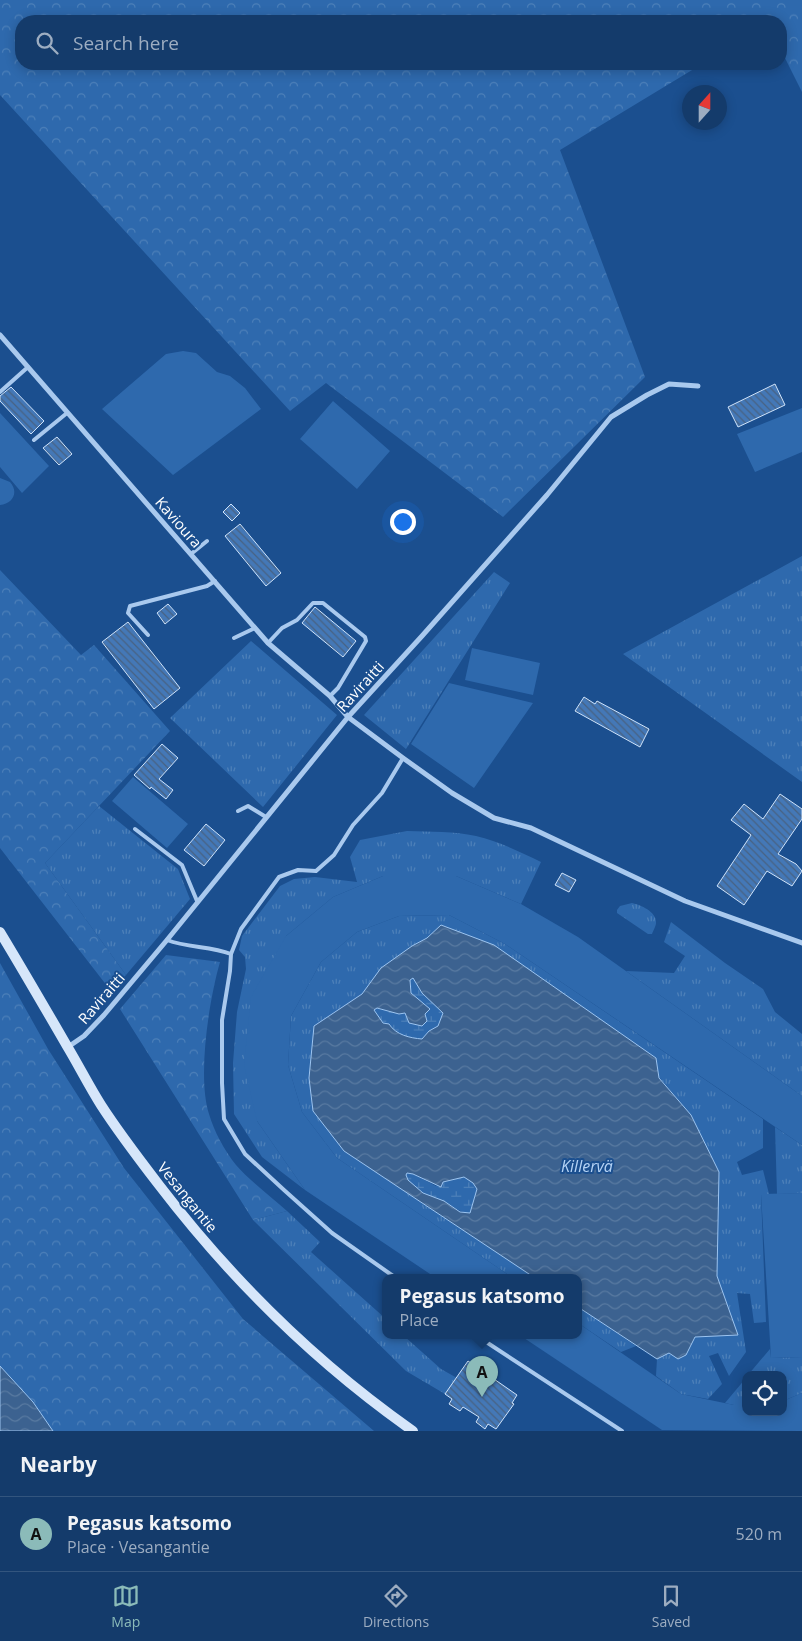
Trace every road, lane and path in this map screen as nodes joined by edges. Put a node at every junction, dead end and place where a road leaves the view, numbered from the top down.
1 (0, 335) edge
2 (28, 367) junction
3 (698, 386) dead end
4 (0, 392) edge
5 (67, 413) junction
6 (34, 440) dead end
7 (207, 541) dead end
8 (191, 554) junction
9 (215, 581) junction
10 (255, 628) junction
11 (148, 635) dead end
12 (234, 638) dead end
13 (268, 643) junction
14 (330, 696) junction
15 (348, 717) junction
16 (403, 758) junction
17 (238, 811) dead end
18 (266, 817) junction
19 (135, 828) dead end
20 (197, 901) junction
21 (0, 932) edge
22 (167, 940) junction
23 (802, 943) edge
24 (231, 954) junction
25 (68, 1047) junction
26 (390, 1274) edge
27 (483, 1339) edge
28 (413, 1431) edge
29 (622, 1431) edge

1 - 2 street, Kavioura
2 - 4 lane
2 - 5 street, Kavioura
3 - 15 street, Raviraitti
5 - 6 lane
5 - 8 street, Kavioura
7 - 8 lane
8 - 9 street, Kavioura
9 - 10 street, Kavioura
9 - 11 lane
10 - 12 lane
10 - 13 street, Kavioura
13 - 14 street, Kavioura
13 - 14 lane
14 - 15 street, Kavioura
15 - 16 street, Kavioura
15 - 18 street, Raviraitti
16 - 23 street, Kavioura
16 - 24 lane
17 - 18 lane
18 - 20 street, Raviraitti
19 - 20 lane
20 - 22 street, Raviraitti
21 - 25 street, Vesangantie
22 - 24 lane
22 - 25 street, Raviraitti
24 - 26 lane
25 - 28 street, Vesangantie
27 - 29 lane

